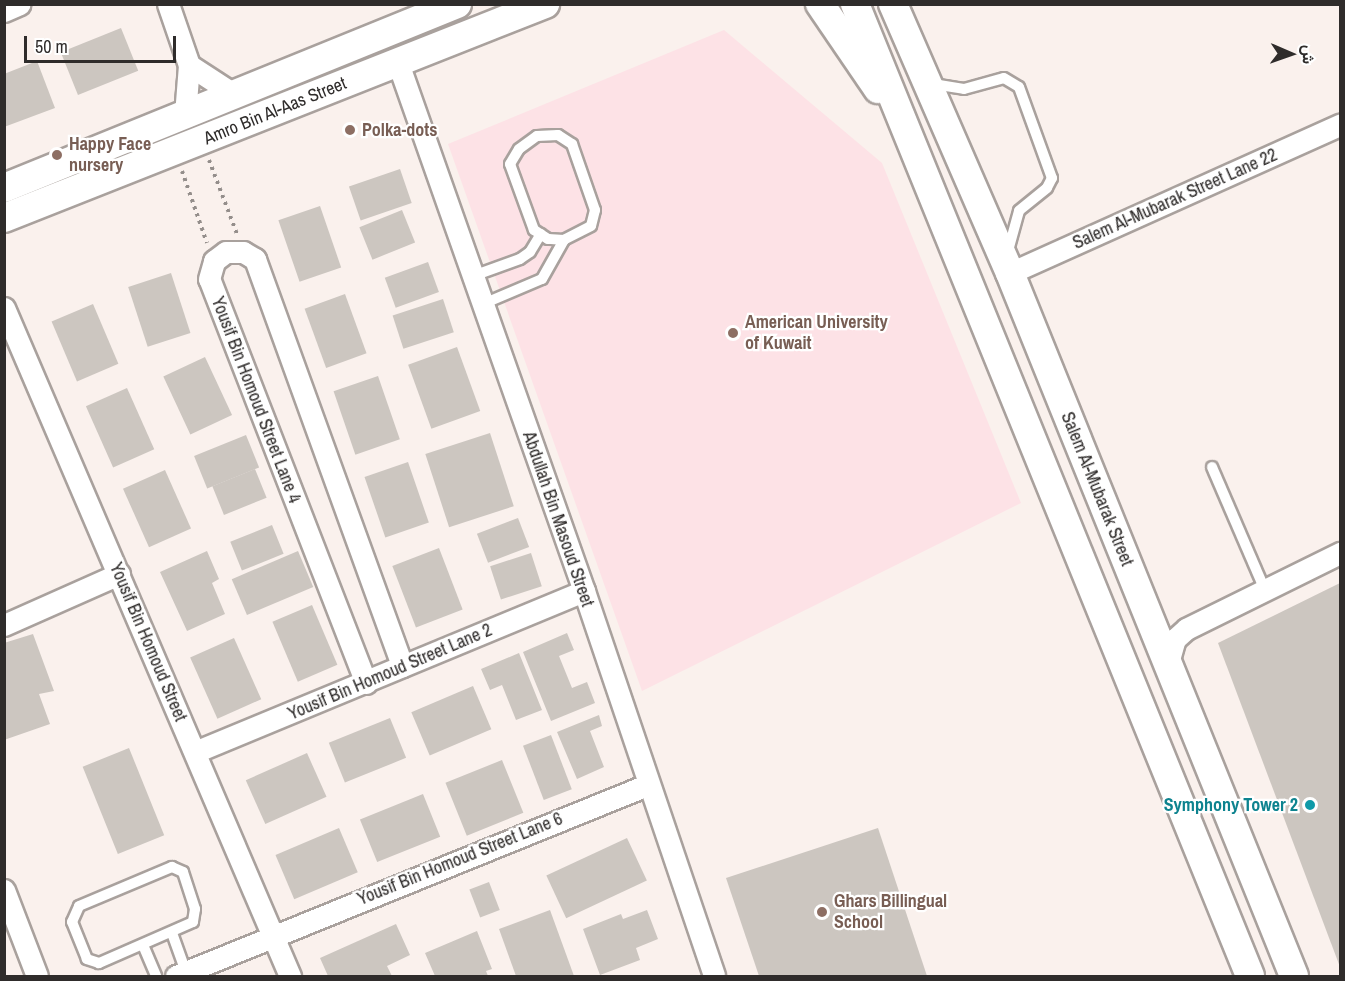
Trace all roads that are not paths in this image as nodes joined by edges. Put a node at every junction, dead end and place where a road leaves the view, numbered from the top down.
1 (20, 4) edge
2 (168, 4) edge
3 (457, 4) edge
4 (545, 4) edge
5 (820, 4) edge
6 (855, 4) edge
7 (898, 10) edge
8 (4, 11) edge
9 (417, 14) edge
10 (398, 63) junction
11 (189, 65) junction
12 (924, 78) junction
13 (235, 95) junction
14 (899, 112) junction
15 (185, 115) junction
16 (1341, 125) edge
17 (4, 188) edge
18 (4, 218) edge
19 (541, 234) junction
20 (564, 240) junction
21 (1008, 268) junction
22 (473, 276) junction
23 (483, 304) junction
24 (7, 321) edge
25 (1212, 466) dead end
26 (1341, 553) edge
27 (119, 573) junction
28 (1265, 590) junction
29 (584, 591) junction
30 (4, 625) edge
31 (1167, 663) junction
32 (402, 666) junction
33 (366, 683) junction
34 (195, 752) junction
35 (647, 785) junction
36 (4, 890) edge
37 (172, 933) junction
38 (272, 934) junction
39 (143, 945) junction
40 (181, 974) edge
41 (37, 976) edge
42 (156, 976) edge
43 (290, 976) edge
44 (714, 976) edge
45 (1250, 976) edge
46 (1294, 976) edge

1 - 8 street
2 - 11 street
3 - 9 main road, Amro Bin Al-Aas Street
4 - 10 main road, Amro Bin Al-Aas Street
5 - 14 main road
6 - 14 main road
7 - 12 main road, Salem Al-Mubarak Street
9 - 13 main road, Amro Bin Al-Aas Street
10 - 18 main road, Amro Bin Al-Aas Street
10 - 22 street, Abdullah Bin Masoud Street
11 - 13 street
11 - 15 street
12 - 21 main road, Salem Al-Mubarak Street
12 - 21 lane
13 - 15 main road, Amro Bin Al-Aas Street
14 - 45 main road
15 - 17 main road, Amro Bin Al-Aas Street
16 - 21 street, Salem Al-Mubarak Street Lane 22
19 - 20 lane
19 - 20 lane
19 - 22 lane
20 - 23 lane
21 - 31 main road, Salem Al-Mubarak Street
22 - 23 street, Abdullah Bin Masoud Street
23 - 29 street, Abdullah Bin Masoud Street
24 - 27 street, Yousif Bin Homoud Street
25 - 28 lane
26 - 28 street
27 - 30 street
27 - 34 street, Yousif Bin Homoud Street
28 - 31 street
29 - 32 street, Yousif Bin Homoud Street Lane 2
29 - 35 street, Abdullah Bin Masoud Street
31 - 46 main road, Salem Al-Mubarak Street
32 - 33 street, Yousif Bin Homoud Street Lane 2
32 - 33 street, Yousif Bin Homoud Street Lane 4
33 - 34 street, Yousif Bin Homoud Street Lane 2
34 - 38 street, Yousif Bin Homoud Street
35 - 38 street, Yousif Bin Homoud Street Lane 6
35 - 44 street, Abdullah Bin Masoud Street
36 - 41 street
37 - 39 lane
37 - 39 lane
37 - 40 lane
38 - 40 street, Yousif Bin Homoud Street Lane 6
38 - 43 street, Yousif Bin Homoud Street
39 - 42 lane

